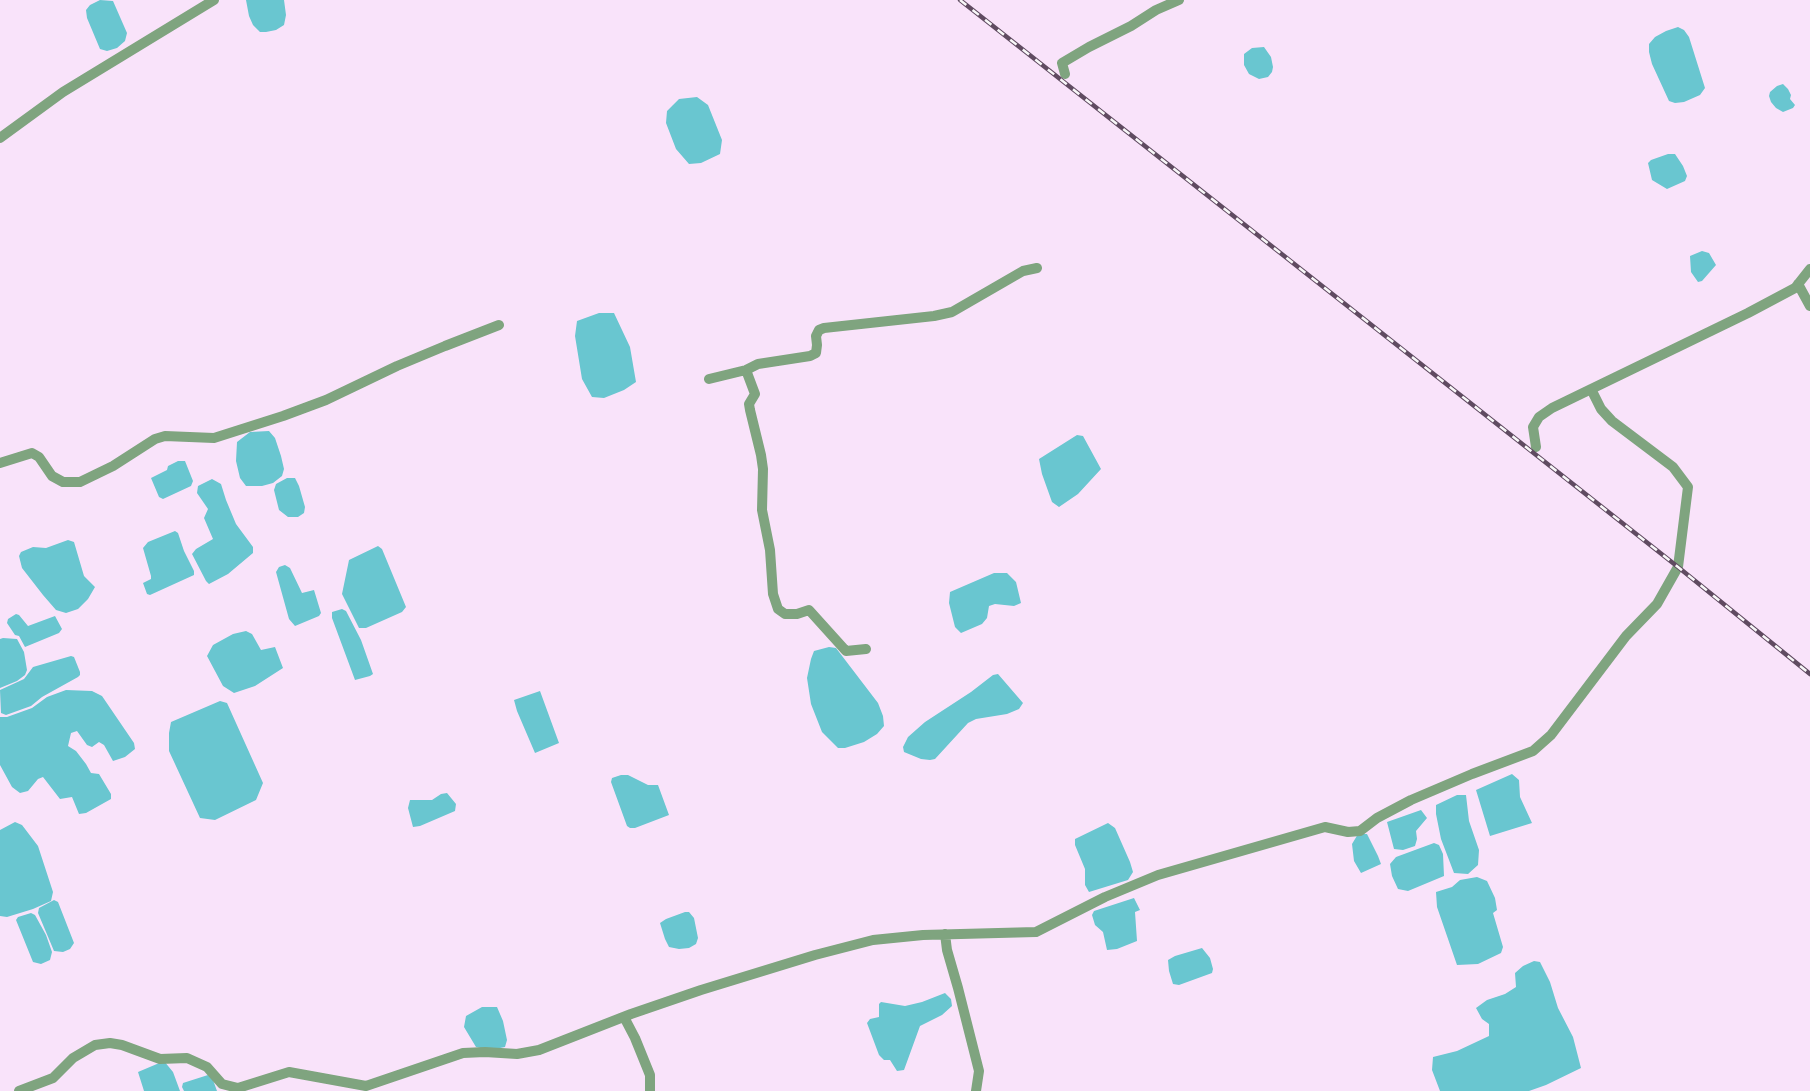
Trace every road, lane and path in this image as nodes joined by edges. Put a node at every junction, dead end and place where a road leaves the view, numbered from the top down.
1 (214, 0) edge
2 (1179, 0) edge
3 (1065, 74) dead end
4 (0, 138) edge
5 (1038, 268) dead end
6 (1810, 269) edge
7 (1798, 284) junction
8 (1810, 306) edge
9 (499, 325) dead end
10 (746, 370) junction
11 (709, 379) dead end
12 (1591, 389) junction
13 (1536, 447) dead end
14 (0, 463) edge
15 (866, 649) dead end
16 (945, 934) junction
17 (624, 1017) junction
18 (19, 1091) edge
19 (650, 1091) edge
20 (976, 1091) edge

1 - 4 street
2 - 3 street
5 - 10 street
6 - 7 street
7 - 8 street
7 - 12 street
9 - 14 street
10 - 11 street
10 - 15 street
12 - 13 street
12 - 16 street
16 - 17 street
16 - 20 street
17 - 18 street
17 - 19 street

